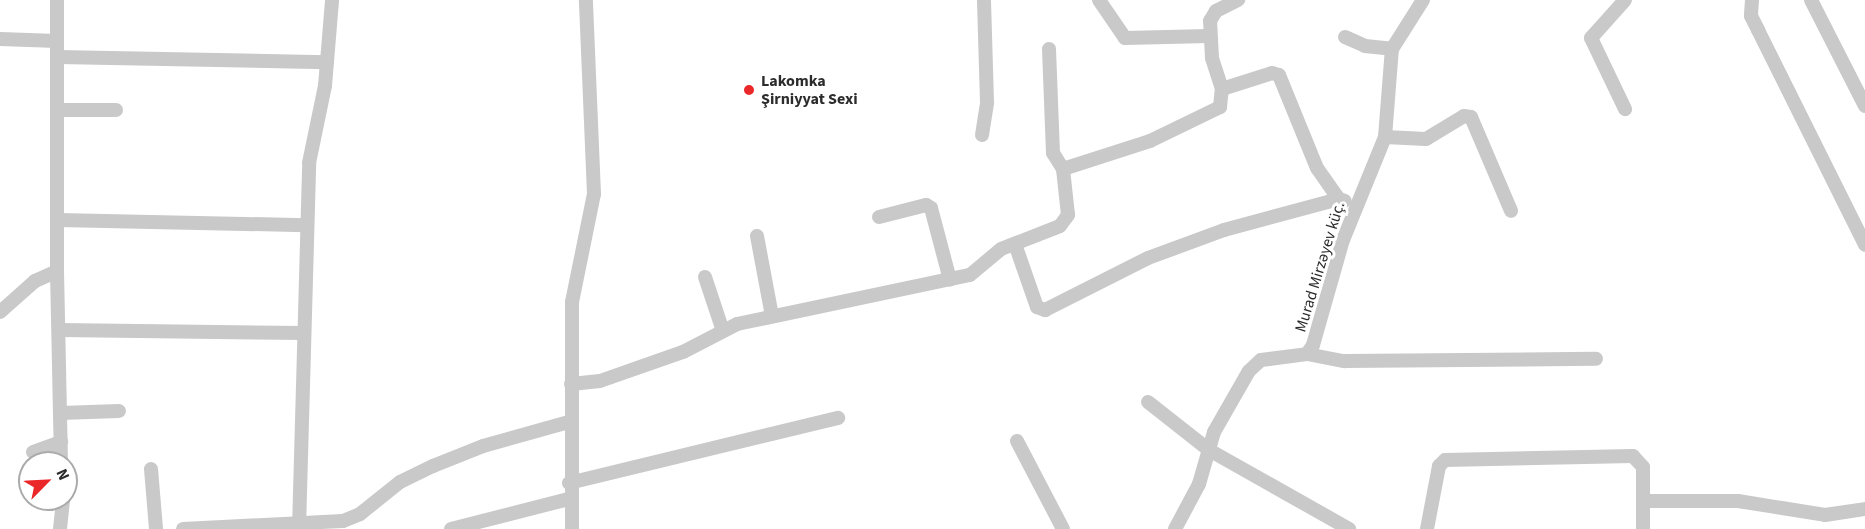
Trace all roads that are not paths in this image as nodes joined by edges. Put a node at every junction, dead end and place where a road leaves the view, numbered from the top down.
1 (57, 0) edge
2 (332, 0) edge
3 (586, 0) edge
4 (984, 0) edge
5 (1099, 0) edge
6 (1238, 0) edge
7 (1422, 0) edge
8 (1625, 0) edge
9 (1752, 0) edge
10 (1811, 0) edge
11 (1209, 36) junction
12 (1345, 37) dead end
13 (0, 39) edge
14 (57, 41) junction
15 (1049, 49) dead end
16 (1392, 49) junction
17 (58, 57) junction
18 (327, 62) junction
19 (1222, 89) junction
20 (1864, 100) edge
21 (1625, 109) dead end
22 (58, 110) junction
23 (116, 110) dead end
24 (982, 135) dead end
25 (1385, 137) junction
26 (1063, 169) junction
27 (1339, 199) junction
28 (1356, 204) junction
29 (1510, 211) dead end
30 (879, 217) dead end
31 (58, 220) junction
32 (306, 225) junction
33 (757, 236) dead end
34 (1015, 243) junction
35 (1865, 245) edge
36 (57, 271) junction
37 (705, 277) dead end
38 (950, 280) junction
39 (0, 312) edge
40 (772, 316) junction
41 (59, 330) junction
42 (723, 330) junction
43 (303, 333) junction
44 (1307, 354) junction
45 (1596, 359) dead end
46 (571, 384) junction
47 (1149, 402) dead end
48 (119, 411) dead end
49 (60, 413) junction
50 (838, 418) dead end
51 (569, 422) junction
52 (1017, 441) dead end
53 (61, 442) junction
54 (1209, 450) junction
55 (36, 451) edge
56 (61, 451) edge
57 (151, 469) dead end
58 (569, 483) junction
59 (569, 499) junction
60 (1643, 501) junction
61 (1865, 509) edge
62 (62, 511) edge
63 (355, 524) edge
64 (298, 527) edge
65 (60, 529) edge
66 (156, 529) edge
67 (183, 529) edge
68 (451, 529) edge
69 (572, 529) edge
70 (1063, 529) edge
71 (1175, 529) edge
72 (1349, 529) edge
73 (1428, 529) edge
74 (1643, 529) edge

1 - 14 street
2 - 18 street
3 - 46 street
4 - 24 street
5 - 11 street
6 - 11 street
7 - 16 street, Murad Mirzəyev küç.
8 - 21 street
9 - 35 street
10 - 20 street
11 - 19 street
12 - 16 street
13 - 14 street
14 - 17 street
15 - 26 street
16 - 25 street, Murad Mirzəyev küç.
17 - 18 street
17 - 22 street
18 - 32 street
19 - 26 street
19 - 27 street
22 - 23 street
22 - 31 street
25 - 28 street, Murad Mirzəyev küç.
25 - 29 street
26 - 34 street
27 - 28 street
27 - 34 street
28 - 44 street, Murad Mirzəyev küç.
30 - 38 street
31 - 32 street
31 - 36 street
32 - 43 street
33 - 40 street
34 - 38 street
36 - 39 street
36 - 41 street
37 - 42 street
38 - 40 street
40 - 42 street
41 - 43 street
41 - 49 street
42 - 46 street
43 - 64 street
44 - 45 street
44 - 54 street, Murad Mirzəyev küç.
46 - 51 street
47 - 54 street
48 - 49 street
49 - 53 street
50 - 58 street
51 - 58 street
51 - 63 street
52 - 70 street
53 - 55 street
53 - 56 street
54 - 71 street, Murad Mirzəyev küç.
54 - 72 street
57 - 66 street
58 - 59 street
59 - 68 street
59 - 69 street
60 - 61 street
60 - 73 street
60 - 74 street
62 - 65 street
63 - 64 street
64 - 67 street

